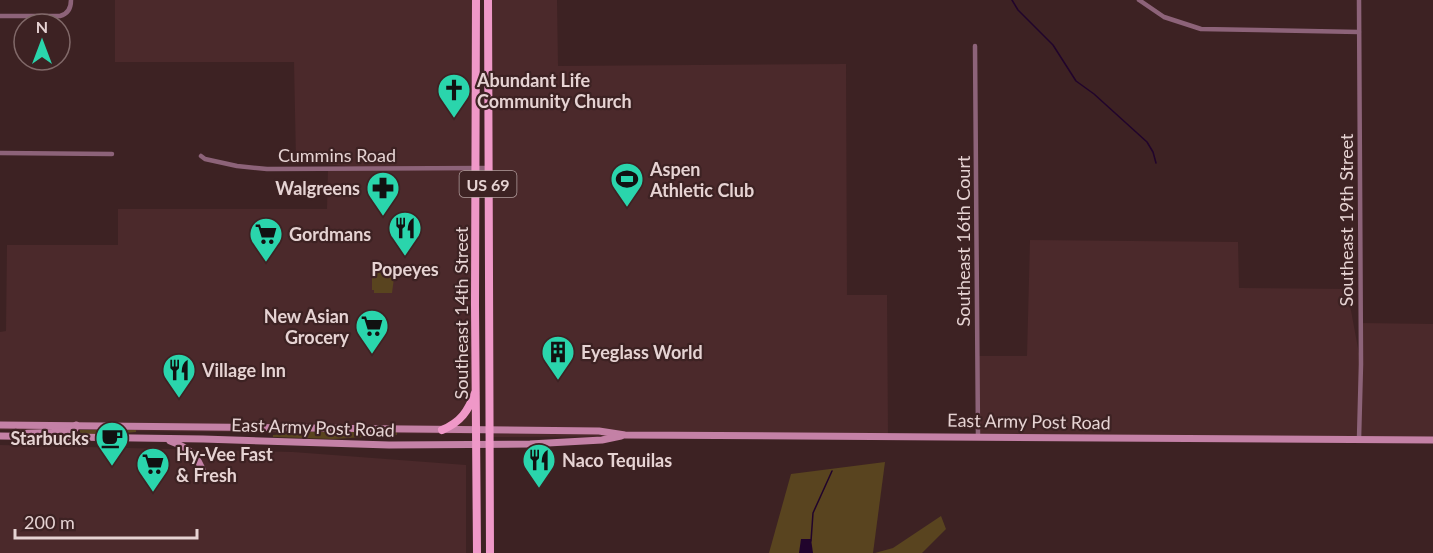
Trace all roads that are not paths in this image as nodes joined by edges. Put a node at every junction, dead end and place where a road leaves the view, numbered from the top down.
1 (72, 0) edge
2 (476, 0) edge
3 (488, 0) edge
4 (1139, 0) edge
5 (1359, 0) edge
6 (0, 16) edge
7 (1359, 32) junction
8 (975, 46) dead end
9 (0, 153) edge
10 (112, 154) dead end
11 (201, 156) dead end
12 (476, 168) junction
13 (488, 168) junction
14 (477, 388) junction
15 (0, 424) edge
16 (76, 426) junction
17 (442, 430) junction
18 (477, 430) junction
19 (490, 430) junction
20 (625, 435) junction
21 (978, 436) junction
22 (4, 437) edge
23 (165, 439) junction
24 (1359, 440) junction
25 (1433, 440) edge
26 (477, 444) junction
27 (490, 445) junction
28 (204, 475) dead end
29 (477, 553) edge
30 (490, 553) edge

1 - 6 street
2 - 12 main road, Southeast 14th Street / US 69
3 - 13 main road, Southeast 14th Street / US 69
4 - 7 street
5 - 7 street, Southeast 19th Street
7 - 24 street, Southeast 19th Street
8 - 21 street, Southeast 16th Court
9 - 10 street
11 - 12 street, Cummins Road
12 - 13 street, Cummins Road
12 - 14 main road, Southeast 14th Street / US 69
13 - 19 main road, Southeast 14th Street / US 69
14 - 17 main road
14 - 18 main road, Southeast 14th Street / US 69
15 - 16 main road, East Army Post Road
16 - 17 main road, East Army Post Road
16 - 22 main road
17 - 18 main road, East Army Post Road
18 - 19 main road, East Army Post Road
18 - 26 main road, Southeast 14th Street / US 69
19 - 20 main road, East Army Post Road
19 - 27 main road, Southeast 14th Street / US 69
20 - 21 main road, East Army Post Road
20 - 27 main road, East Army Post Road
21 - 24 main road, East Army Post Road
22 - 23 main road, East Army Post Road
23 - 26 main road, East Army Post Road
23 - 28 main road
24 - 25 main road, East Army Post Road
26 - 27 main road, East Army Post Road
26 - 29 main road, Southeast 14th Street / US 69
27 - 30 main road, Southeast 14th Street / US 69

